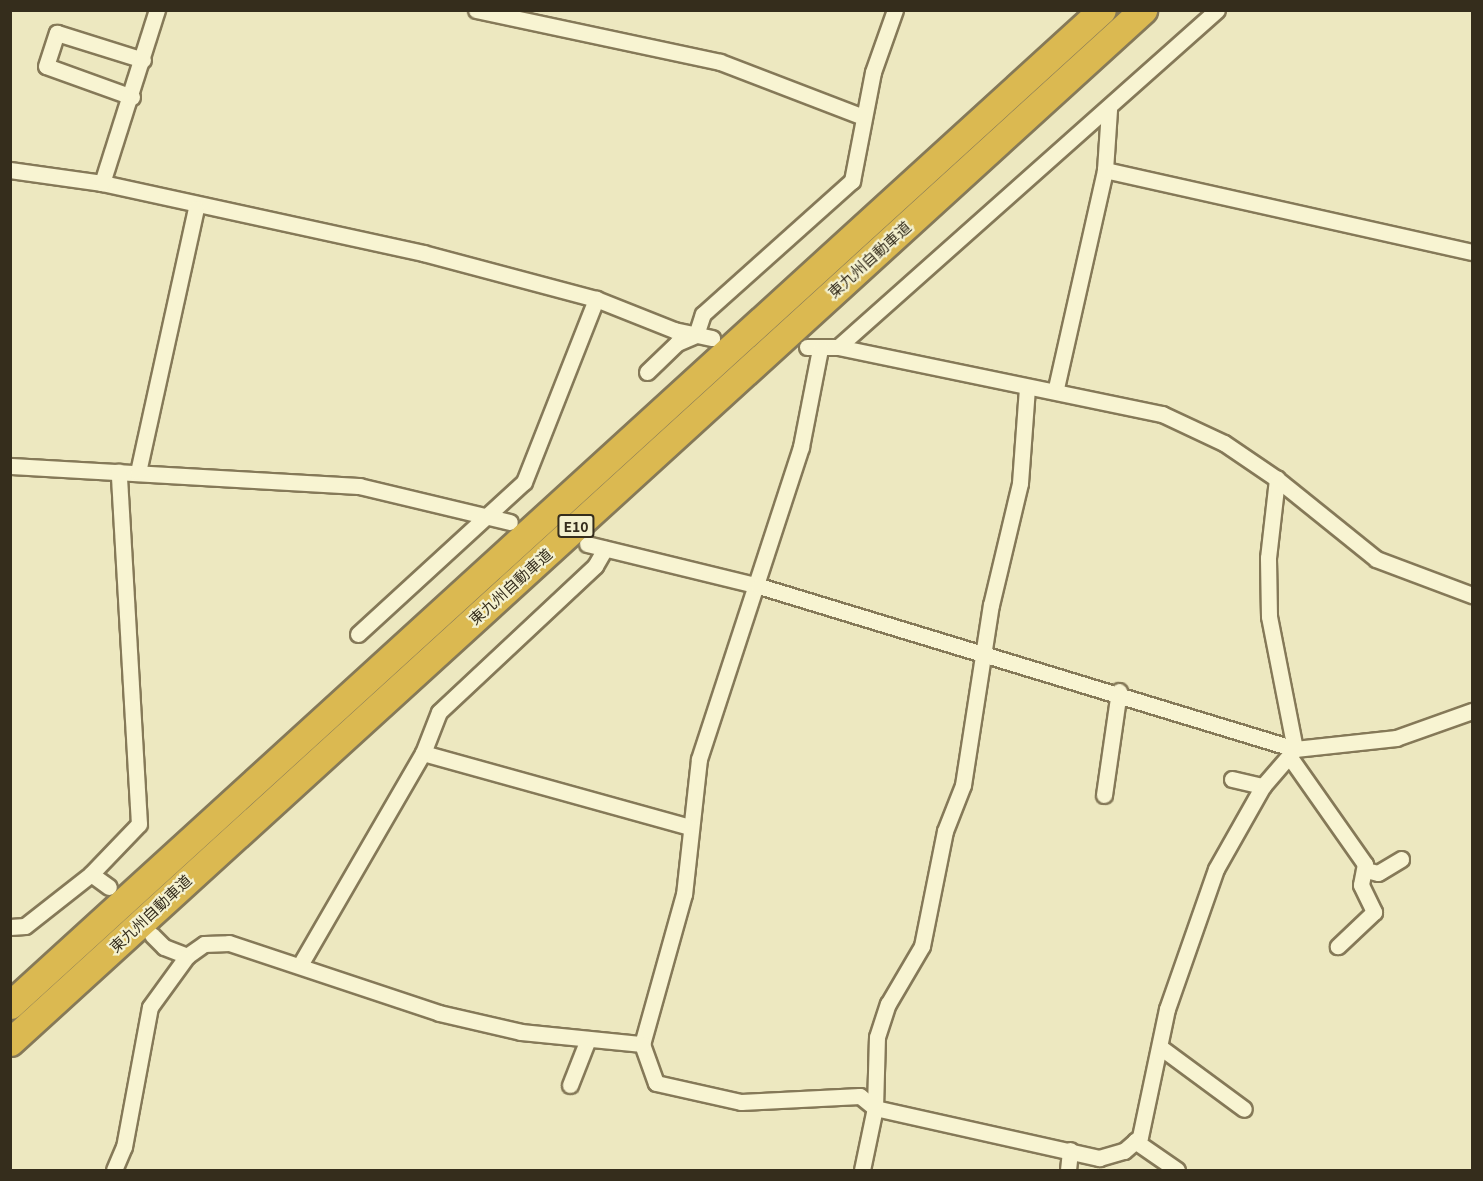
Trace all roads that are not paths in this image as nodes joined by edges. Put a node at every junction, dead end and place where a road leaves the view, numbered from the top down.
1 (157, 10) edge
2 (476, 10) edge
3 (895, 10) edge
4 (1102, 10) edge
5 (1143, 10) edge
6 (1218, 10) edge
7 (143, 60) junction
8 (132, 98) junction
9 (1109, 109) junction
10 (863, 117) junction
11 (10, 170) edge
12 (1105, 170) junction
13 (102, 183) junction
14 (196, 208) junction
15 (1473, 252) edge
16 (596, 298) junction
17 (696, 335) junction
18 (712, 338) dead end
19 (838, 347) junction
20 (647, 372) dead end
21 (1027, 388) junction
22 (1056, 388) junction
23 (10, 466) edge
24 (119, 472) junction
25 (138, 472) junction
26 (1277, 479) junction
27 (484, 516) junction
28 (510, 522) dead end
29 (587, 544) dead end
30 (605, 549) junction
31 (759, 586) junction
32 (1473, 596) edge
33 (358, 634) dead end
34 (986, 655) junction
35 (1119, 691) junction
36 (1473, 711) edge
37 (1292, 752) junction
38 (423, 753) junction
39 (1232, 779) dead end
40 (1263, 786) junction
41 (1104, 795) dead end
42 (687, 826) junction
43 (1401, 859) dead end
44 (1366, 870) junction
45 (92, 874) junction
46 (109, 887) dead end
47 (10, 927) edge
48 (152, 935) dead end
49 (1338, 946) dead end
50 (187, 956) junction
51 (300, 965) junction
52 (10, 1005) edge
53 (588, 1039) junction
54 (10, 1042) edge
55 (642, 1044) junction
56 (1160, 1047) junction
57 (570, 1085) dead end
58 (875, 1108) junction
59 (1244, 1109) dead end
60 (1135, 1141) junction
61 (1070, 1150) junction
62 (114, 1170) edge
63 (862, 1170) edge
64 (1068, 1170) edge
65 (1177, 1170) edge

1 - 7 street
2 - 10 street
3 - 10 street
4 - 52 highway, 東九州自動車道 / E10
5 - 54 highway, 東九州自動車道 / E10
6 - 9 street
7 - 8 street
7 - 8 street
8 - 13 street
9 - 12 street
9 - 19 street
10 - 17 street
11 - 13 street
12 - 15 street
12 - 22 street
13 - 14 street
14 - 16 street
14 - 25 street
16 - 17 street
16 - 27 street
17 - 18 street
17 - 20 street
19 - 21 street
19 - 31 street
21 - 22 street
21 - 34 street
22 - 26 street
23 - 24 street
24 - 25 street
24 - 45 street
25 - 27 street
26 - 32 street
26 - 37 street
27 - 28 street
27 - 33 street
29 - 30 street
30 - 31 street
30 - 38 street
31 - 34 street
31 - 42 street
34 - 35 street
34 - 58 street
35 - 37 street
35 - 41 street
36 - 37 street
37 - 40 street
37 - 44 street
38 - 42 street
38 - 51 street
39 - 40 street
40 - 56 street
42 - 55 street
43 - 44 street
44 - 49 street
45 - 46 street
45 - 47 street
48 - 50 street
50 - 51 street
50 - 62 street
51 - 53 street
53 - 55 street
53 - 57 street
55 - 58 street
56 - 59 street
56 - 60 street
58 - 61 street
58 - 63 street
60 - 61 street
60 - 65 street
61 - 64 street

